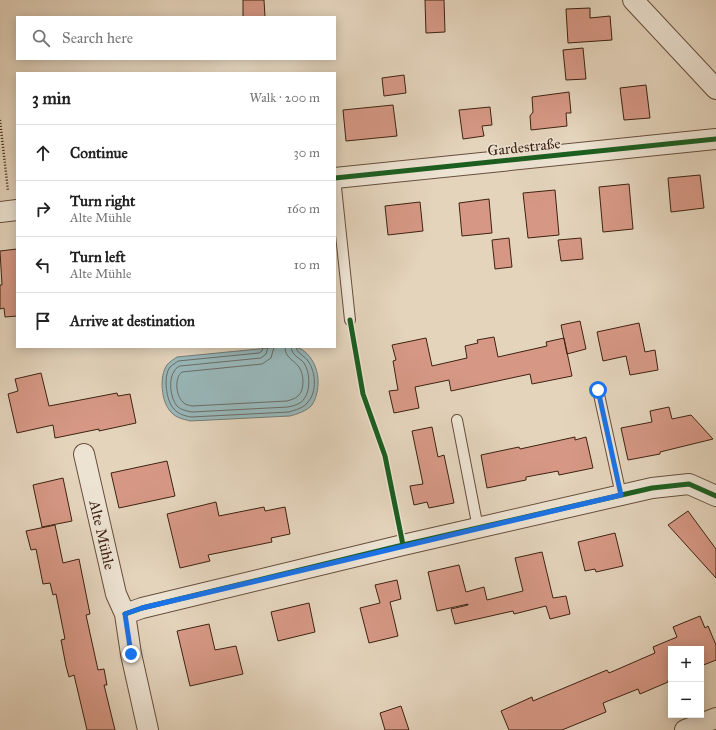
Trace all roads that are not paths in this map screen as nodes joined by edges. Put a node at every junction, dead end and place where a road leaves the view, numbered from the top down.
1 (633, 0) edge
2 (716, 89) edge
3 (716, 140) edge
4 (336, 178) edge
5 (336, 187) edge
6 (350, 320) dead end
7 (598, 390) dead end
8 (457, 420) dead end
9 (84, 454) dead end
10 (621, 495) junction
11 (716, 496) edge
12 (478, 528) junction
13 (125, 614) junction
14 (716, 718) edge
15 (148, 730) edge
16 (685, 730) edge

1 - 2 street
3 - 4 street, Gardestraße
5 - 6 lane
7 - 10 lane
8 - 12 lane
9 - 13 street, Alte Mühle
10 - 11 street
10 - 12 street
12 - 13 street
13 - 15 street, Alte Mühle
14 - 16 street

